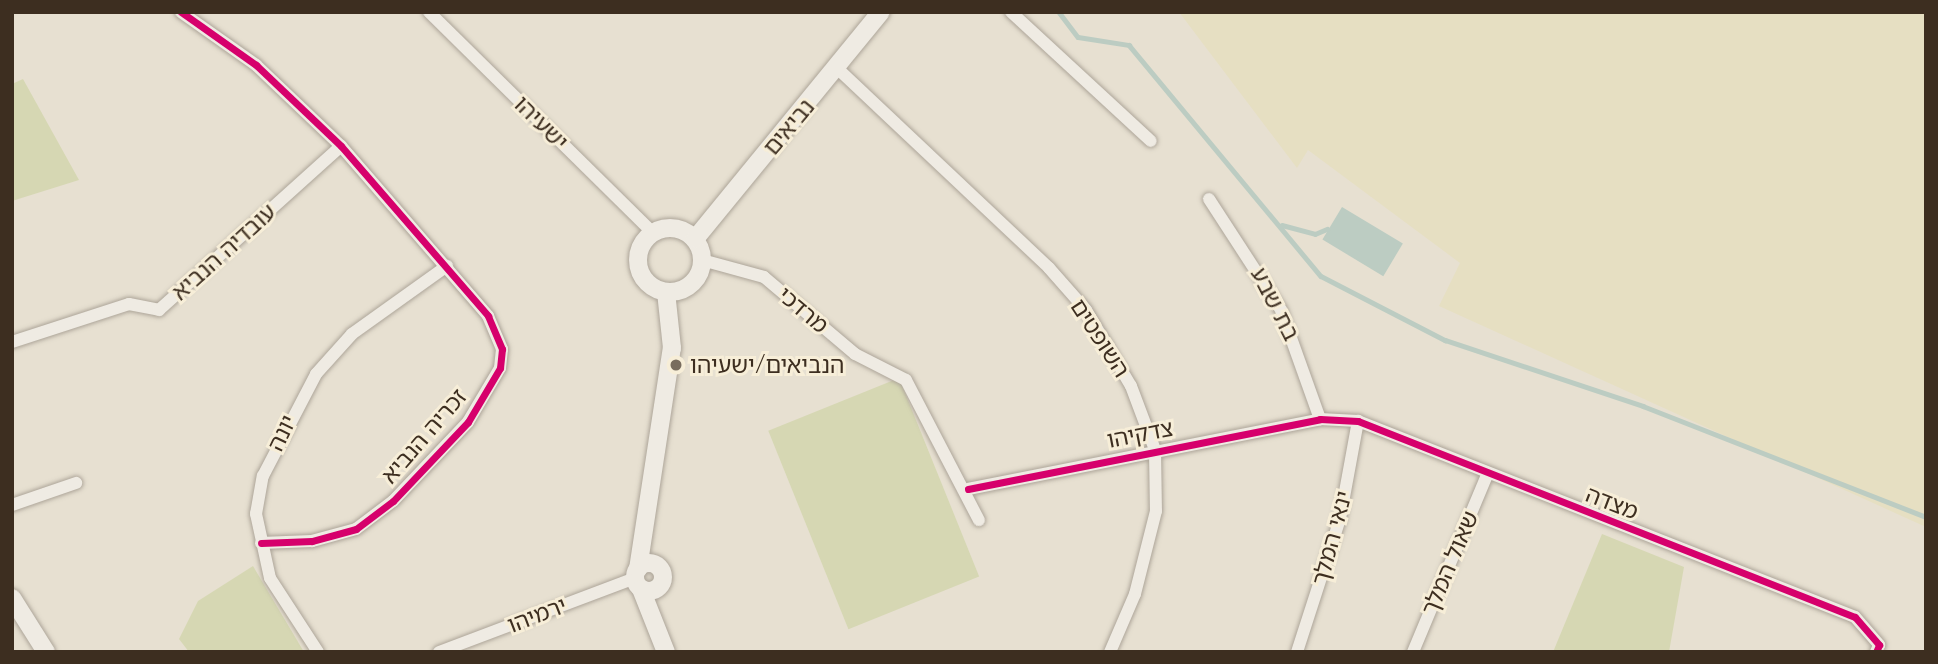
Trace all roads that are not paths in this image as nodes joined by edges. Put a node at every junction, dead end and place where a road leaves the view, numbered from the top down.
1 (181, 12) edge
2 (429, 12) edge
3 (881, 12) edge
4 (1011, 12) edge
5 (838, 69) junction
6 (1151, 141) dead end
7 (341, 146) junction
8 (1209, 199) dead end
9 (653, 233) junction
10 (695, 240) junction
11 (702, 260) junction
12 (447, 266) junction
13 (666, 292) junction
14 (12, 342) edge
15 (1320, 419) junction
16 (1358, 421) junction
17 (1155, 450) junction
18 (1487, 475) junction
19 (76, 483) dead end
20 (968, 489) junction
21 (12, 505) edge
22 (645, 506) junction
23 (979, 520) dead end
24 (261, 543) junction
25 (660, 575) junction
26 (638, 578) junction
27 (12, 598) edge
28 (665, 648) edge
29 (1878, 648) edge
30 (46, 652) edge
31 (317, 652) edge
32 (439, 652) edge
33 (1110, 652) edge
34 (1297, 652) edge
35 (1413, 652) edge

1 - 7 street, זכריה הנביא
2 - 9 street, ישעיהו
3 - 5 street, נביאים
4 - 6 street
5 - 10 street, נביאים
5 - 17 street, השופטים
7 - 12 street, זכריה הנביא
7 - 14 street, עובדיה הנביא
8 - 15 street, בת שבע
9 - 10 street
9 - 13 street
10 - 11 street
11 - 13 street
11 - 20 street, מרדכי
12 - 24 street, יונה
12 - 24 street, זכריה הנביא
13 - 22 street
15 - 16 street, מצדה
15 - 17 street, צדקיהו
16 - 18 street, מצדה
16 - 34 street, ינאי המלך
17 - 20 street, צדקיהו
17 - 33 street, השופטים
18 - 29 street, מצדה
18 - 35 street, שאול המלך
19 - 21 street
20 - 23 street, מרדכי
22 - 25 street
22 - 26 street
24 - 31 street, יונה
25 - 26 street
25 - 26 street
25 - 28 street
26 - 28 street
26 - 32 street, ירמיהו
27 - 30 street

